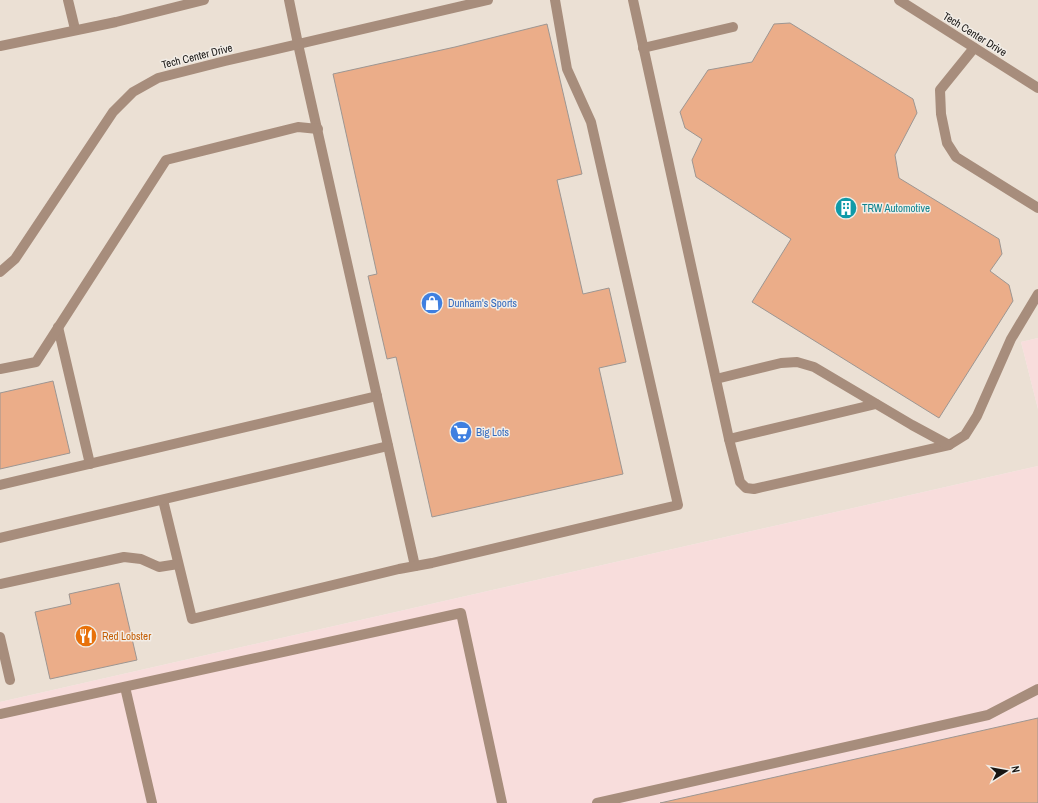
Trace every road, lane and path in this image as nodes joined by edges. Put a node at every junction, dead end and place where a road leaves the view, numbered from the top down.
1 (68, 0) edge
2 (204, 0) edge
3 (289, 0) edge
4 (488, 0) edge
5 (555, 0) edge
6 (633, 0) edge
7 (899, 0) edge
8 (733, 27) dead end
9 (75, 30) junction
10 (298, 44) junction
11 (0, 46) edge
12 (643, 48) junction
13 (974, 48) junction
14 (1038, 88) edge
15 (318, 129) junction
16 (1038, 208) edge
17 (0, 272) edge
18 (1038, 294) edge
19 (58, 328) junction
20 (0, 369) edge
21 (716, 379) junction
22 (377, 396) junction
23 (876, 404) junction
24 (729, 439) junction
25 (388, 446) junction
26 (948, 446) junction
27 (90, 464) junction
28 (0, 485) edge
29 (163, 500) junction
30 (0, 538) edge
31 (178, 564) junction
32 (415, 566) junction
33 (0, 584) edge
34 (0, 637) edge
35 (10, 680) dead end
36 (125, 687) junction
37 (1038, 689) edge
38 (0, 714) edge
39 (152, 803) edge
40 (502, 803) edge
41 (597, 803) edge

1 - 9 street
2 - 9 street
3 - 10 street
4 - 10 street, Tech Center Drive
5 - 32 street
6 - 12 street
7 - 13 street, Tech Center Drive
8 - 12 street
9 - 11 street
10 - 15 street
10 - 17 street, Tech Center Drive
12 - 21 street
13 - 14 street, Tech Center Drive
13 - 16 street
15 - 19 street
15 - 22 street
18 - 26 street
19 - 20 street
19 - 27 street
21 - 23 street
21 - 24 street
22 - 25 street
22 - 27 street
23 - 24 street
23 - 26 street
24 - 26 street
25 - 29 street
25 - 32 street
27 - 28 street
29 - 30 street
29 - 31 street
31 - 32 street
31 - 33 street
34 - 35 street
36 - 38 street
36 - 39 street
36 - 40 street
37 - 41 street

